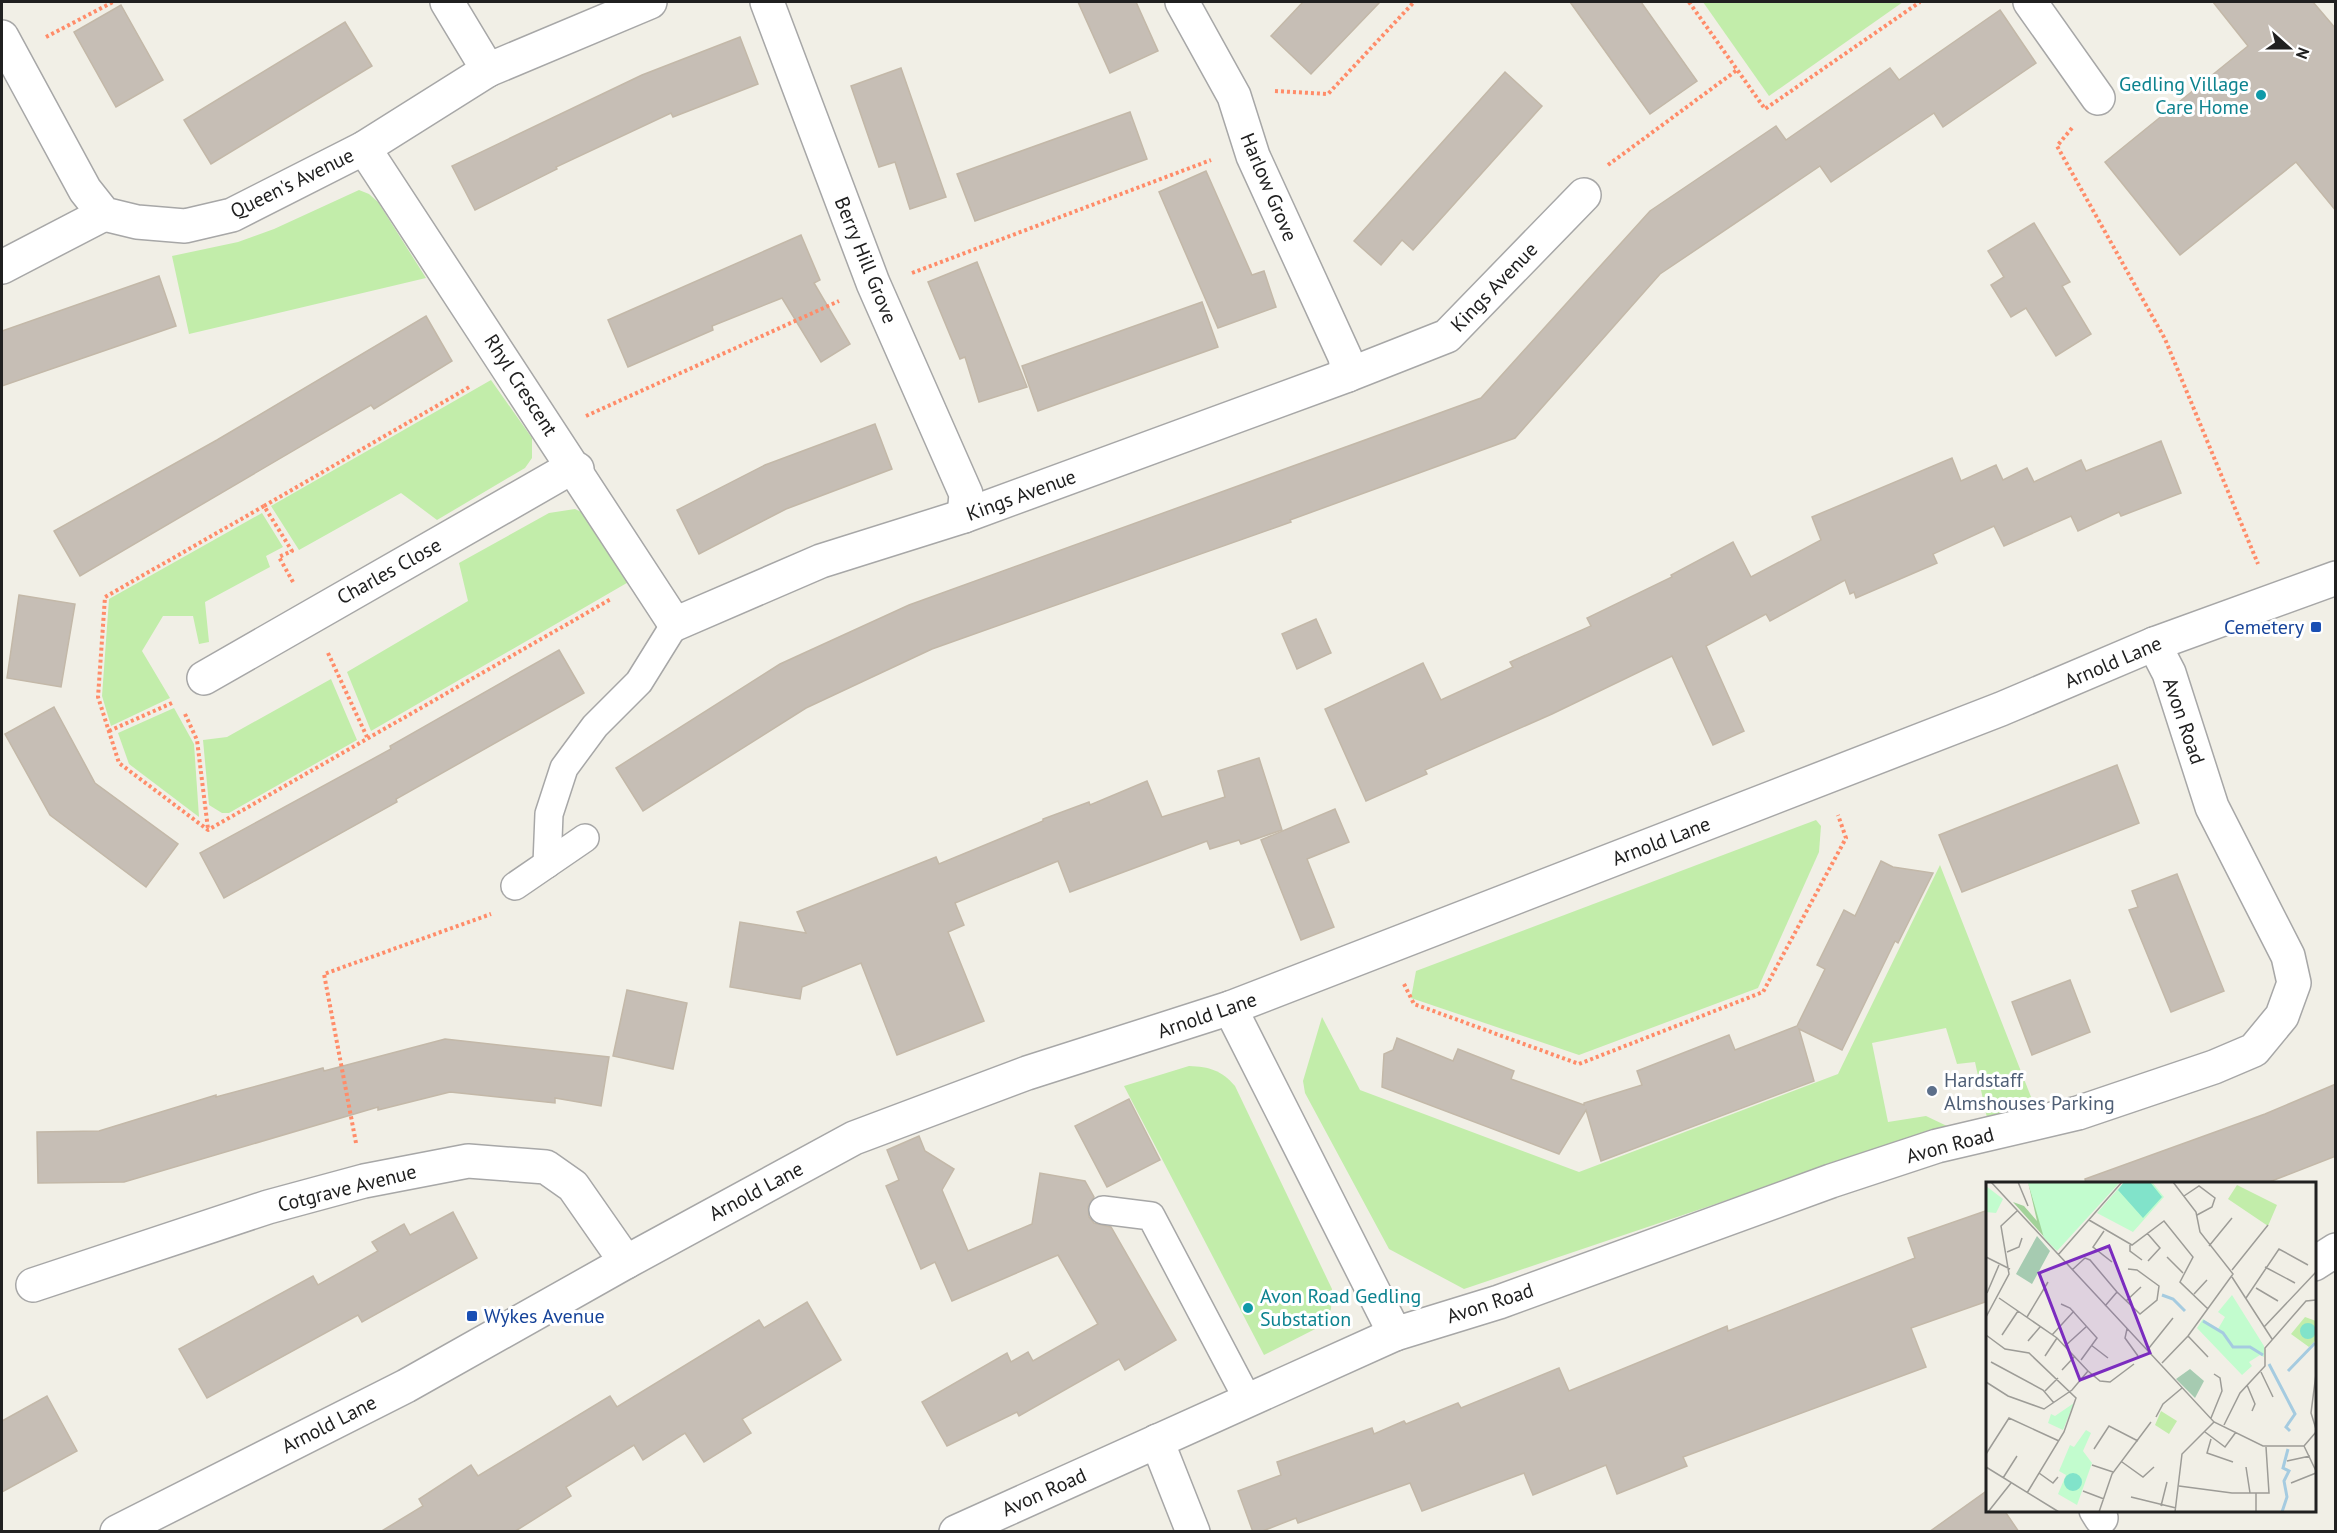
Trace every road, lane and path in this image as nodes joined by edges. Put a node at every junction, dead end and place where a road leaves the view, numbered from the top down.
1 (113, 2) edge
2 (447, 2) edge
3 (650, 2) edge
4 (767, 2) edge
5 (1182, 2) edge
6 (1414, 2) edge
7 (1689, 2) edge
8 (1920, 2) edge
9 (2030, 2) edge
10 (6, 45) edge
11 (488, 70) junction
12 (1737, 70) junction
13 (1234, 96) junction
14 (2098, 98) joint
15 (364, 148) junction
16 (1628, 150) dead end
17 (1584, 195) dead end
18 (104, 213) junction
19 (2, 267) edge
20 (1348, 375) junction
21 (462, 391) dead end
22 (577, 470) junction
23 (264, 506) dead end
24 (964, 516) junction
25 (292, 551) dead end
26 (284, 567) dead end
27 (2336, 578) edge
28 (2271, 602) junction
29 (675, 624) junction
30 (2154, 644) junction
31 (338, 675) dead end
32 (204, 678) dead end
33 (178, 700) dead end
34 (182, 709) dead end
35 (109, 731) dead end
36 (368, 737) dead end
37 (1826, 777) junction
38 (208, 830) dead end
39 (585, 838) dead end
40 (547, 864) junction
41 (515, 886) joint
42 (1388, 947) junction
43 (1230, 1008) junction
44 (364, 1181) junction
45 (1103, 1210) dead end
46 (2336, 1250) edge
47 (626, 1262) junction
48 (2316, 1263) edge
49 (33, 1285) dead end
50 (1395, 1334) junction
51 (1248, 1400) junction
52 (1157, 1441) junction
53 (117, 1532) edge
54 (956, 1532) edge
55 (1193, 1532) edge

1 - 10 path
2 - 11 street
3 - 11 street, Queen's Avenue
4 - 24 street, Berry Hill Grove
5 - 13 street, Harlow Grove
6 - 13 path
7 - 12 path
8 - 12 path
9 - 14 street
10 - 18 street
11 - 15 street, Queen's Avenue
12 - 16 path
13 - 20 street, Harlow Grove
14 - 28 path
15 - 18 street, Queen's Avenue
15 - 22 street, Rhyl Crescent
17 - 20 street, Kings Avenue
18 - 19 street
20 - 24 street, Kings Avenue
21 - 23 path
22 - 29 street, Rhyl Crescent
22 - 32 street, Charles Close
24 - 29 street, Kings Avenue
25 - 26 path
27 - 28 street, Arnold Lane
28 - 30 street, Arnold Lane
29 - 40 lane
30 - 37 street, Arnold Lane
30 - 50 street, Avon Road
31 - 36 path
33 - 35 path
34 - 38 path
37 - 42 street, Arnold Lane
37 - 42 path
39 - 40 lane
40 - 41 lane
41 - 44 path
42 - 43 street, Arnold Lane
43 - 47 street, Arnold Lane
43 - 50 street
44 - 47 street, Cotgrave Avenue
44 - 49 street, Cotgrave Avenue
45 - 51 lane
46 - 48 street
47 - 53 street, Arnold Lane
50 - 51 street, Avon Road
51 - 52 street, Avon Road
52 - 54 street, Avon Road
52 - 55 street

